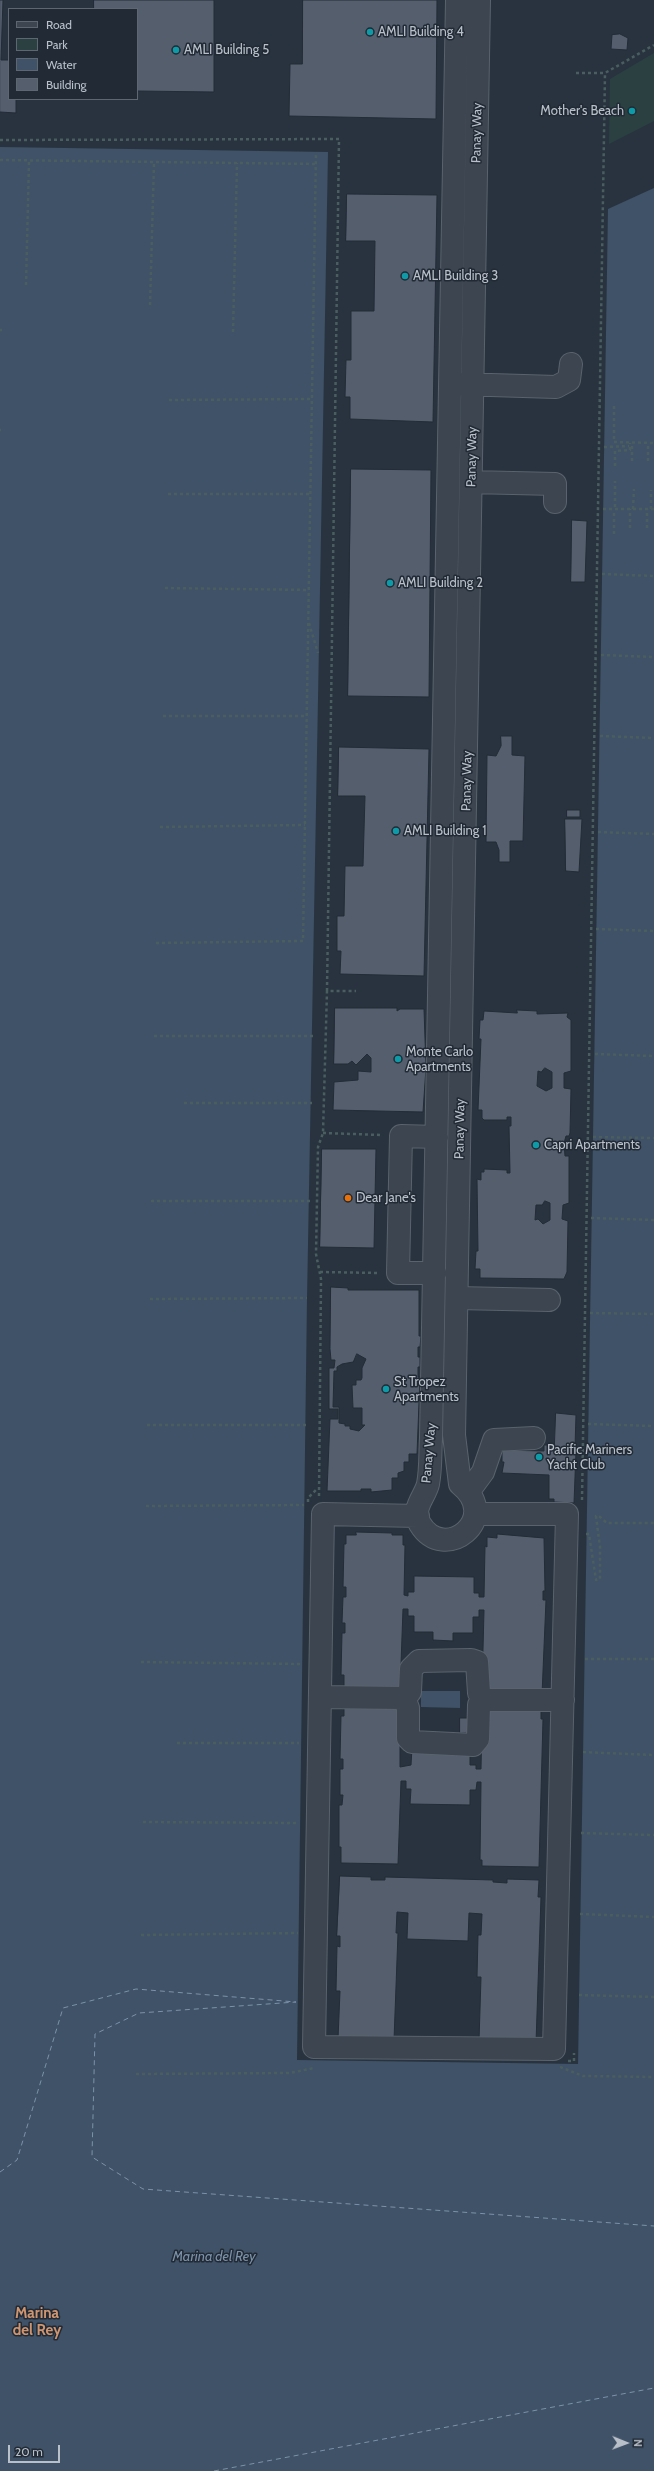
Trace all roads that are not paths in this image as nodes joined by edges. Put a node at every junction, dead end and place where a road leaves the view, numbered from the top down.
1 (457, 0) edge
2 (479, 0) edge
3 (571, 364) dead end
4 (450, 384) junction
5 (473, 385) junction
6 (471, 482) junction
7 (555, 502) dead end
8 (437, 1137) junction
9 (434, 1273) junction
10 (457, 1298) junction
11 (549, 1300) dead end
12 (534, 1438) dead end
13 (469, 1491) junction
14 (476, 1514) junction
15 (418, 1516) junction
16 (320, 1697) junction
17 (404, 1698) junction
18 (485, 1700) junction
19 (563, 1700) junction

1 - 4 street, Panay Way
2 - 5 street, Panay Way
3 - 5 street
4 - 5 street
4 - 8 street, Panay Way
5 - 6 street, Panay Way
6 - 7 street
6 - 10 street, Panay Way
8 - 9 street, Panay Way
8 - 9 street
9 - 15 street, Panay Way
10 - 11 street
10 - 13 street, Panay Way
12 - 13 street
13 - 14 street, Panay Way
14 - 15 street
14 - 19 street
15 - 16 street
16 - 17 street
16 - 19 street
17 - 18 street
17 - 18 street
18 - 19 street

